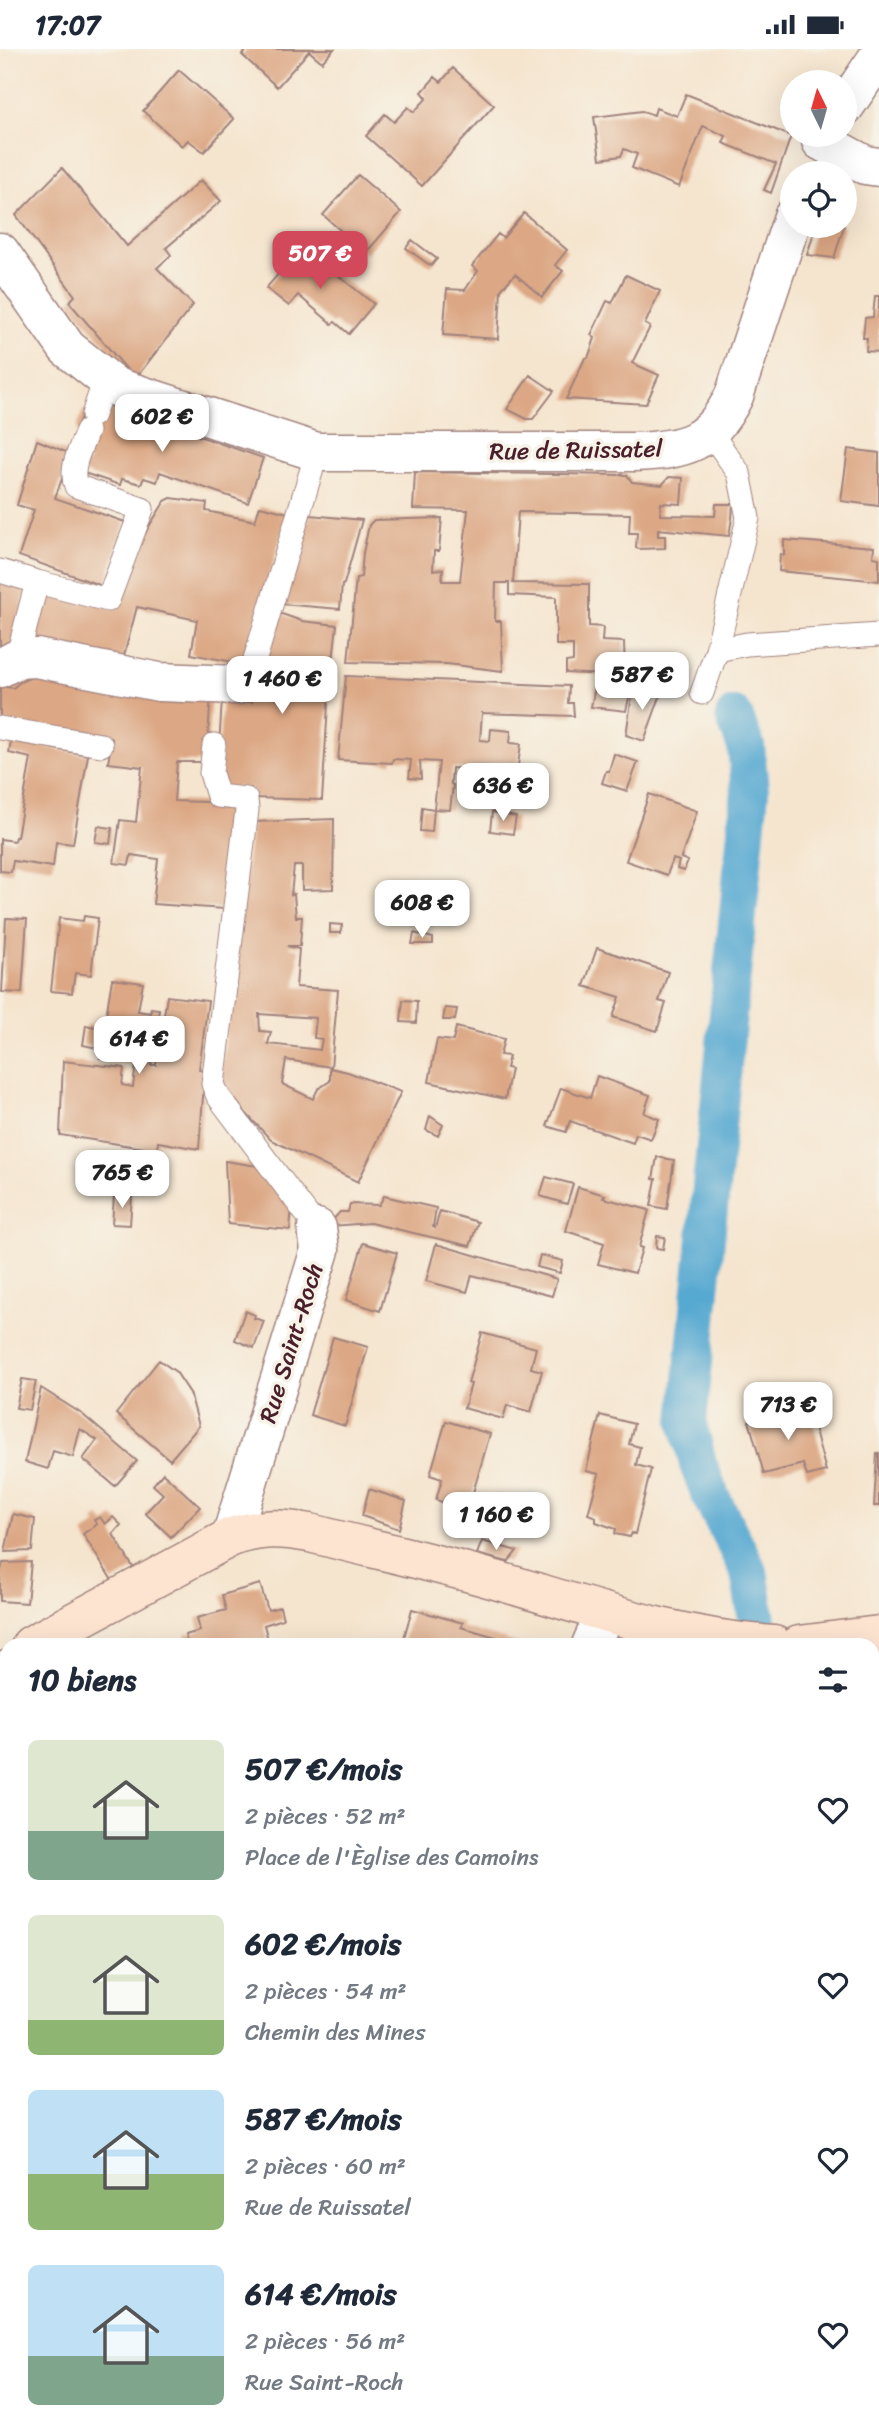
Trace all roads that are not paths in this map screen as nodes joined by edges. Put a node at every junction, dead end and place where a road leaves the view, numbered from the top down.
1 (879, 56) edge
2 (858, 87) edge
3 (819, 150) edge
4 (879, 167) edge
5 (786, 238) edge
6 (0, 252) edge
7 (105, 379) junction
8 (710, 432) junction
9 (317, 451) junction
10 (0, 571) edge
11 (37, 582) junction
12 (879, 635) edge
13 (717, 650) junction
14 (8, 664) edge
15 (237, 685) joint
16 (702, 693) dead end
17 (0, 728) edge
18 (101, 745) dead end
19 (215, 745) dead end
20 (317, 1229) joint
21 (231, 1537) junction
22 (598, 1629) edge
23 (879, 1635) edge
24 (44, 1638) edge
25 (709, 1638) edge
26 (855, 1638) edge

1 - 2 street
3 - 4 street
5 - 8 street, Rue de Ruissatel
6 - 7 street, Rue de Ruissatel
7 - 9 street, Rue de Ruissatel
7 - 11 lane
8 - 9 street, Rue de Ruissatel
8 - 13 lane
9 - 15 lane
10 - 11 lane
11 - 14 lane
12 - 13 lane
13 - 16 lane
14 - 15 street
17 - 18 lane
19 - 20 lane, Rue Saint-Roch
20 - 21 street, Rue Saint-Roch
21 - 22 street
21 - 24 street
22 - 25 street
23 - 26 street

